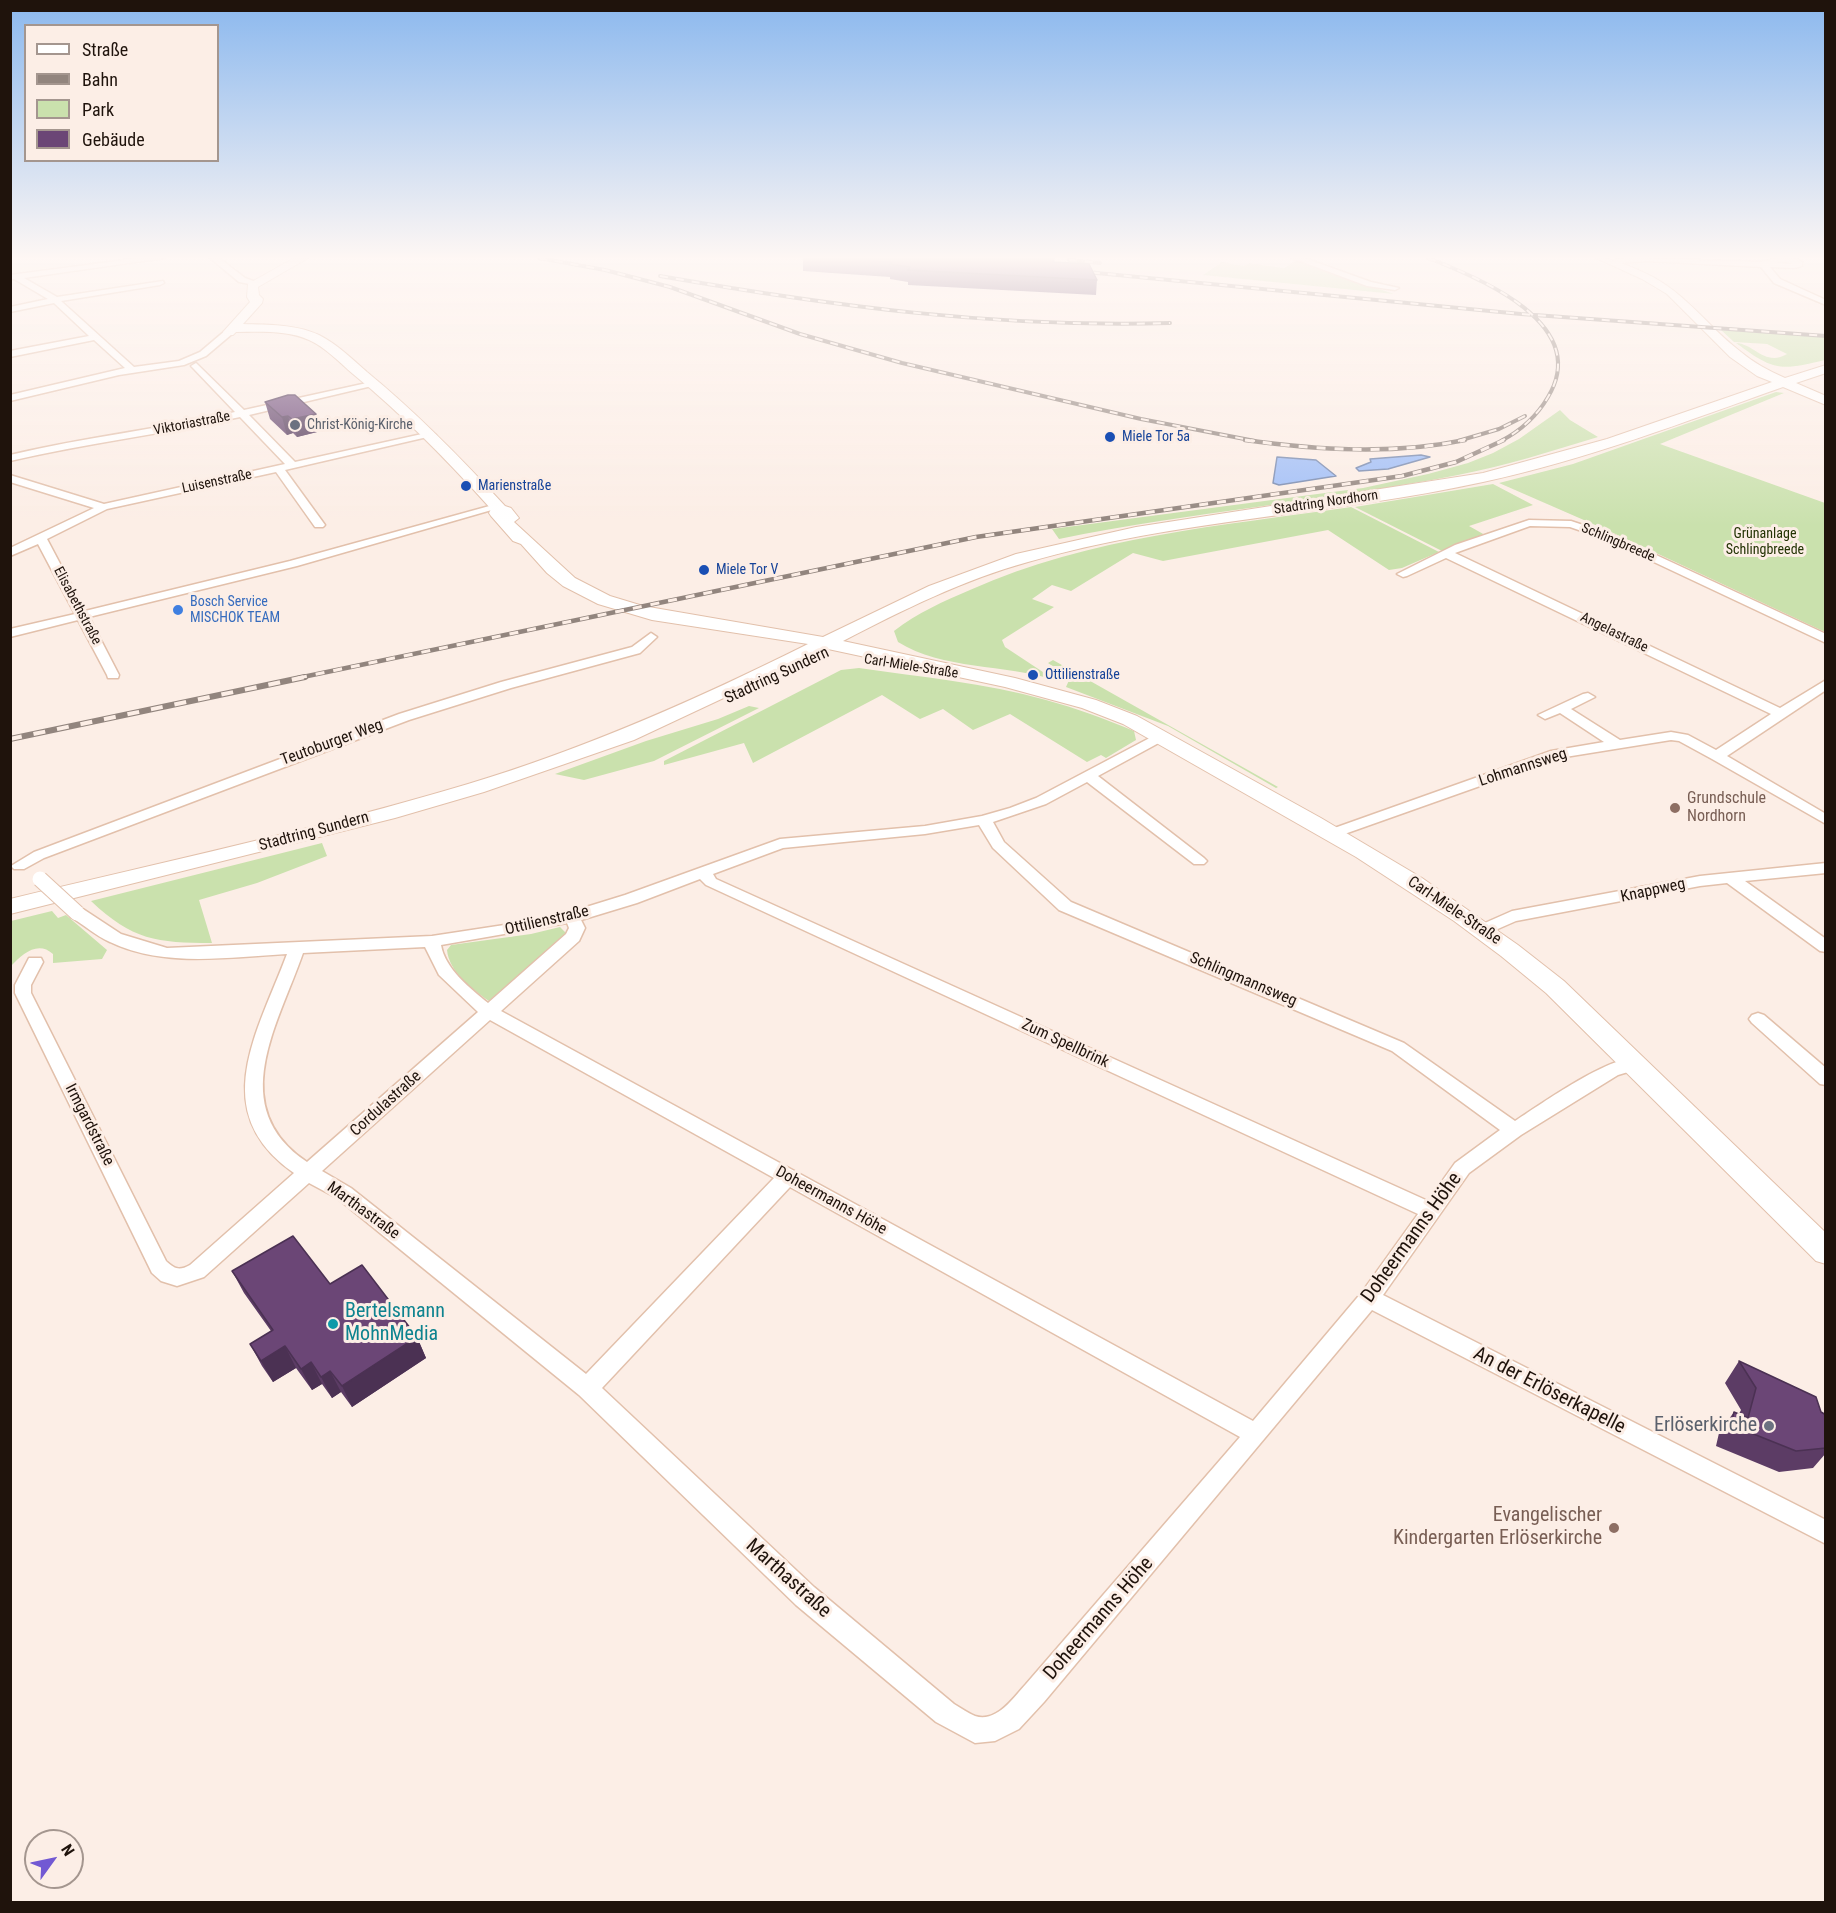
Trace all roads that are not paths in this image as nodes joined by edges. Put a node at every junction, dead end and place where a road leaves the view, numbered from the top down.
1 (44, 347) edge
2 (107, 347) edge
3 (213, 347) edge
4 (325, 347) edge
5 (1729, 347) edge
6 (10, 354) edge
7 (1736, 354) junction
8 (196, 366) dead end
9 (1826, 367) edge
10 (132, 370) junction
11 (1799, 372) junction
12 (1778, 382) junction
13 (373, 383) junction
14 (10, 398) edge
15 (1826, 401) edge
16 (242, 414) junction
17 (431, 435) junction
18 (10, 458) edge
19 (292, 465) junction
20 (278, 468) junction
21 (10, 478) edge
22 (104, 507) junction
23 (498, 508) junction
24 (319, 525) dead end
25 (38, 539) junction
26 (10, 553) edge
27 (1446, 553) junction
28 (990, 567) junction
29 (1403, 574) dead end
30 (638, 611) junction
31 (83, 615) junction
32 (880, 626) junction
33 (10, 633) edge
34 (739, 634) junction
35 (651, 637) dead end
36 (1826, 639) edge
37 (826, 648) junction
38 (903, 659) junction
39 (766, 671) junction
40 (113, 675) dead end
41 (1008, 682) junction
42 (1826, 684) edge
43 (1588, 698) dead end
44 (1561, 708) junction
45 (1781, 714) junction
46 (1545, 715) dead end
47 (1161, 736) junction
48 (612, 741) junction
49 (1615, 744) junction
50 (1717, 756) junction
51 (1089, 776) junction
52 (984, 820) junction
53 (1826, 820) edge
54 (1331, 834) junction
55 (1199, 861) dead end
56 (15, 866) edge
57 (1826, 868) edge
58 (702, 872) junction
59 (1732, 879) junction
60 (10, 907) edge
61 (572, 917) junction
62 (1484, 930) junction
63 (432, 941) junction
64 (1826, 947) edge
65 (297, 948) junction
66 (35, 962) dead end
67 (489, 1011) junction
68 (1758, 1020) dead end
69 (1632, 1064) junction
70 (1826, 1079) edge
71 (1514, 1130) junction
72 (308, 1173) junction
73 (788, 1177) junction
74 (1431, 1212) junction
75 (1826, 1252) edge
76 (178, 1279) joint
77 (1369, 1298) junction
78 (586, 1388) junction
79 (1256, 1434) junction
80 (1826, 1533) edge
81 (1010, 1720) joint

1 - 6 street
2 - 10 street
3 - 10 street
4 - 13 street, Carl-Miele-Straße
5 - 7 street
7 - 11 street, Stadtring Nordhorn
7 - 12 street
8 - 16 street
9 - 11 street, Stadtring Nordhorn
9 - 12 street, Stadtring Nordhorn
10 - 14 street
11 - 12 street, Stadtring Nordhorn
12 - 15 street
12 - 28 street, Stadtring Nordhorn
13 - 16 street, Viktoriastraße
13 - 17 street, Carl-Miele-Straße
16 - 18 street, Viktoriastraße
16 - 19 street
17 - 19 street, Luisenstraße
17 - 23 street, Carl-Miele-Straße
19 - 20 street, Luisenstraße
20 - 22 street, Luisenstraße
20 - 24 street
21 - 22 street
22 - 25 street, Luisenstraße
23 - 30 street, Carl-Miele-Straße
23 - 31 street
25 - 26 street, Luisenstraße
25 - 31 street, Elisabethstraße
27 - 29 street, Schlingbreede
27 - 36 street, Schlingbreede
27 - 45 street, Angelastraße
28 - 32 street, Stadtring Nordhorn
28 - 37 street, Stadtring Nordhorn
30 - 34 street, Carl-Miele-Straße
30 - 37 street, Carl-Miele-Straße
31 - 33 street
31 - 40 street, Elisabethstraße
32 - 37 street, Stadtring Nordhorn
32 - 38 street
34 - 37 street, Carl-Miele-Straße
34 - 39 street
35 - 56 street, Teutoburger Weg
37 - 38 street, Carl-Miele-Straße
37 - 39 street, Stadtring Sundern
37 - 41 street, Carl-Miele-Straße
37 - 48 street, Stadtring Sundern
38 - 41 street, Carl-Miele-Straße
39 - 48 street, Stadtring Sundern
41 - 47 street, Carl-Miele-Straße
42 - 45 street
43 - 44 street
44 - 46 street
44 - 49 street
45 - 50 street
47 - 51 street, Ottilienstraße
47 - 54 street, Carl-Miele-Straße
48 - 60 street, Stadtring Sundern
49 - 50 street, Lohmannsweg
49 - 54 street, Lohmannsweg
50 - 53 street, Lohmannsweg
51 - 52 street, Ottilienstraße
51 - 55 street
52 - 58 street, Ottilienstraße
52 - 71 street, Schlingmannsweg
54 - 62 street, Carl-Miele-Straße
56 - 65 street, Ottilienstraße, bridge
57 - 59 street, Knappweg
58 - 61 street, Ottilienstraße
58 - 74 street, Zum Spellbrink
59 - 62 street, Knappweg
59 - 64 street
61 - 63 street, Ottilienstraße
61 - 67 street, Cordulastraße
62 - 69 street, Carl-Miele-Straße
63 - 65 street, Ottilienstraße
63 - 67 street, Doheermanns Höhe
65 - 72 street, Marthastraße
66 - 76 street, Irmgardstraße
67 - 72 street, Cordulastraße
67 - 73 street, Doheermanns Höhe
68 - 70 street
69 - 71 street, Doheermanns Höhe
69 - 75 street, Carl-Miele-Straße
71 - 74 street, Doheermanns Höhe
72 - 76 street, Cordulastraße
72 - 78 street, Marthastraße
73 - 78 street
73 - 79 street, Doheermanns Höhe
74 - 77 street, Doheermanns Höhe
77 - 79 street, Doheermanns Höhe
77 - 80 street, An der Erlöserkapelle
78 - 81 street, Marthastraße
79 - 81 street, Doheermanns Höhe

